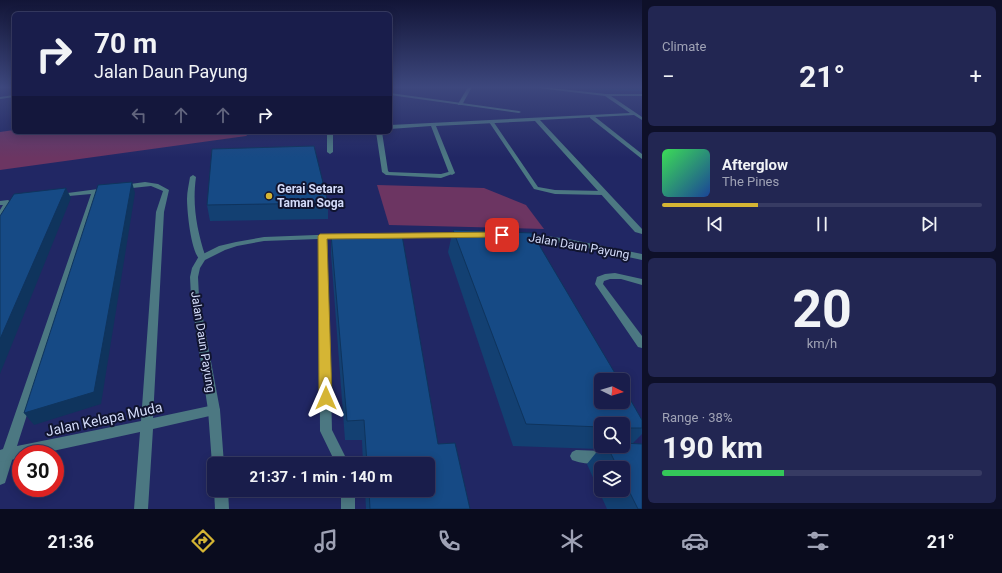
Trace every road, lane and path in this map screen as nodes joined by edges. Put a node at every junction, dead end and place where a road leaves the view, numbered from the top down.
1 (511, 111) edge
2 (630, 111) edge
3 (520, 112) dead end
4 (635, 114) junction
5 (592, 117) junction
6 (642, 119) edge
7 (537, 120) junction
8 (491, 122) junction
9 (433, 126) junction
10 (392, 128) edge
11 (330, 134) edge
12 (379, 134) edge
13 (330, 152) dead end
14 (642, 157) edge
15 (193, 178) dead end
16 (95, 191) junction
17 (604, 193) junction
18 (48, 197) edge
19 (8, 202) edge
20 (0, 216) edge
21 (642, 232) edge
22 (472, 235) edge
23 (323, 236) junction
24 (353, 236) edge
25 (383, 236) edge
26 (516, 236) edge
27 (642, 257) edge
28 (202, 258) junction
29 (642, 282) edge
30 (642, 344) edge
31 (214, 410) junction
32 (148, 425) junction
33 (4, 455) edge
34 (576, 456) dead end
35 (217, 457) edge
36 (339, 457) edge
37 (617, 458) edge
38 (0, 478) edge
39 (221, 497) edge
40 (348, 497) edge
41 (141, 509) edge
42 (222, 509) edge
43 (348, 509) edge

1 - 3 street
2 - 4 street
4 - 5 street
4 - 6 street
5 - 7 street
5 - 14 street
7 - 8 street
7 - 17 street
8 - 9 street
8 - 17 street
9 - 10 street
9 - 12 street
11 - 13 street
15 - 28 street
16 - 18 street
16 - 32 street
16 - 33 street
17 - 21 street
19 - 20 street
22 - 25 street
23 - 24 street
23 - 28 street
23 - 36 street
26 - 27 street, Jalan Daun Payung
28 - 31 street, Jalan Daun Payung
29 - 30 street
31 - 32 street, Jalan Kelapa Muda
31 - 35 street, Jalan Daun Payung
32 - 33 street, Jalan Kelapa Muda
32 - 41 street
33 - 38 street
34 - 37 street
39 - 42 street
40 - 43 street

